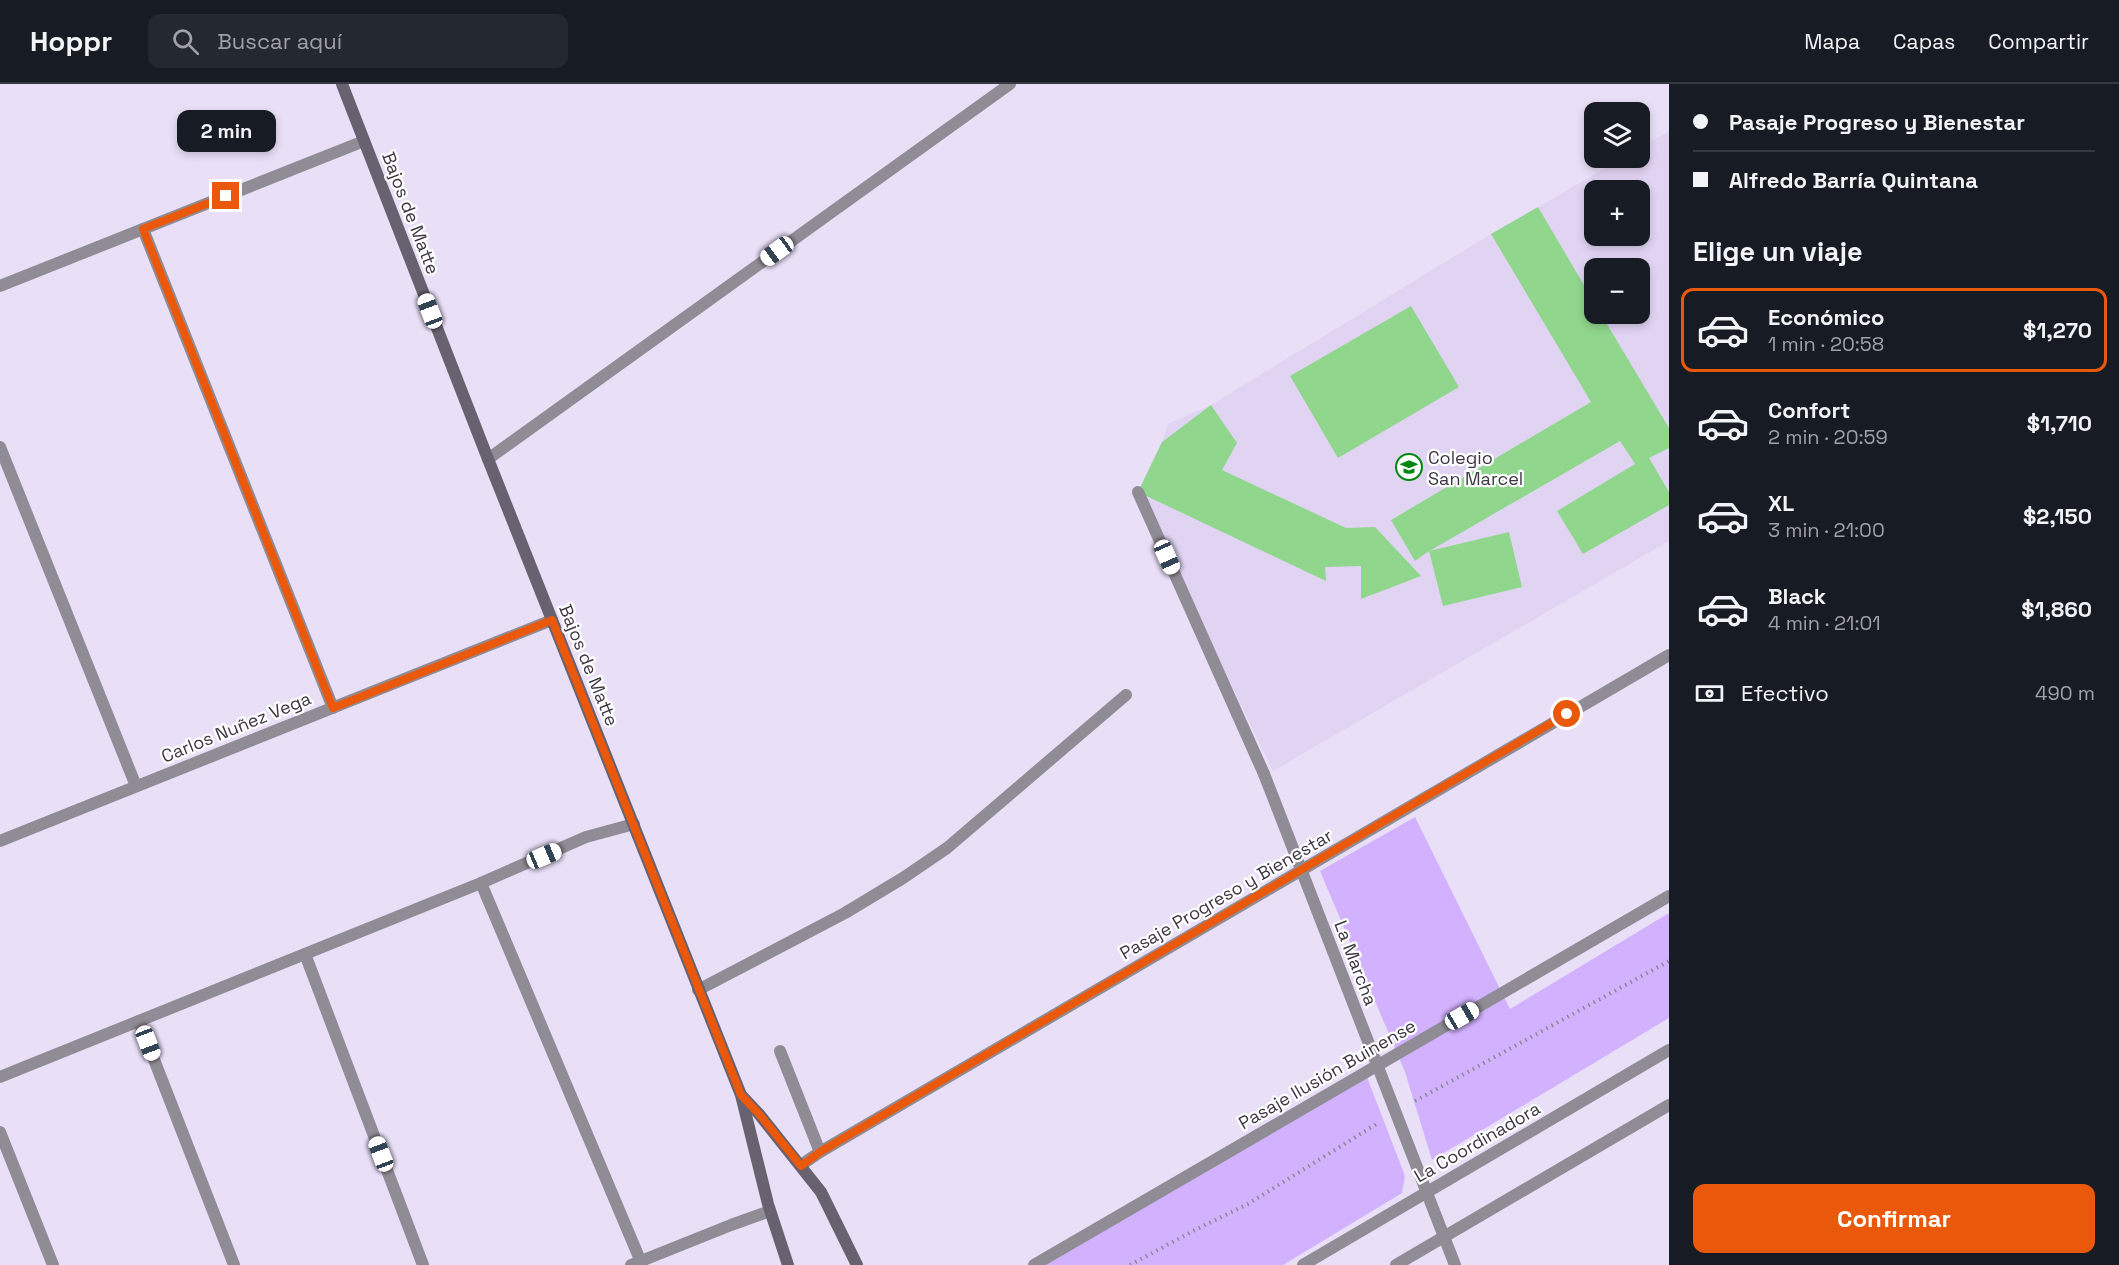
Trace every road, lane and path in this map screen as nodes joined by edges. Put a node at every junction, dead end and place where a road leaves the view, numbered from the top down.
1 (342, 84) edge
2 (1010, 84) edge
3 (364, 141) junction
4 (143, 229) junction
5 (0, 286) edge
6 (0, 447) edge
7 (488, 459) junction
8 (1138, 492) dead end
9 (552, 620) junction
10 (1669, 655) edge
11 (1126, 695) dead end
12 (333, 708) junction
13 (136, 786) junction
14 (634, 824) junction
15 (0, 841) edge
16 (1301, 871) junction
17 (481, 883) junction
18 (1669, 896) edge
19 (305, 954) junction
20 (698, 990) junction
21 (139, 1021) junction
22 (1669, 1050) edge
23 (780, 1051) dead end
24 (1377, 1065) junction
25 (0, 1077) edge
26 (741, 1095) junction
27 (1669, 1105) edge
28 (0, 1132) edge
29 (820, 1152) junction
30 (801, 1166) junction
31 (1426, 1192) junction
32 (770, 1211) junction
33 (1444, 1236) junction
34 (636, 1263) edge
35 (52, 1265) edge
36 (234, 1265) edge
37 (423, 1265) edge
38 (788, 1265) edge
39 (857, 1265) edge
40 (1034, 1265) edge
41 (1303, 1265) edge
42 (1396, 1265) edge
43 (1455, 1265) edge

1 - 3 main road, Bajos de Matte
2 - 7 street
3 - 4 street
3 - 7 main road, Bajos de Matte
4 - 5 street
4 - 12 street
6 - 13 street
7 - 9 main road, Bajos de Matte
8 - 16 street, La Marcha
9 - 12 street, Carlos Nuñez Vega
9 - 14 main road, Bajos de Matte
10 - 16 street, Pasaje Progreso y Bienestar
11 - 20 street
12 - 13 street, Carlos Nuñez Vega
13 - 15 street, Carlos Nuñez Vega
14 - 17 street
14 - 20 main road, Bajos de Matte
16 - 24 street, La Marcha
16 - 29 street, Pasaje Progreso y Bienestar
17 - 19 street
17 - 34 street
18 - 24 street, Pasaje Ilusión Buinense
19 - 21 street
19 - 37 street
20 - 26 main road, Bajos de Matte
21 - 25 street
21 - 36 street
22 - 31 street, La Coordinadora
23 - 29 street
24 - 31 street, La Marcha
24 - 40 street, Pasaje Ilusión Buinense
26 - 30 main road
26 - 32 main road, Bajos de Matte
27 - 33 street
28 - 35 street
29 - 30 street, Pasaje Progreso y Bienestar
30 - 39 main road
31 - 33 street, La Marcha
31 - 41 street, La Coordinadora
32 - 34 street
32 - 38 main road, Bajos de Matte
33 - 42 street
33 - 43 street, La Marcha

